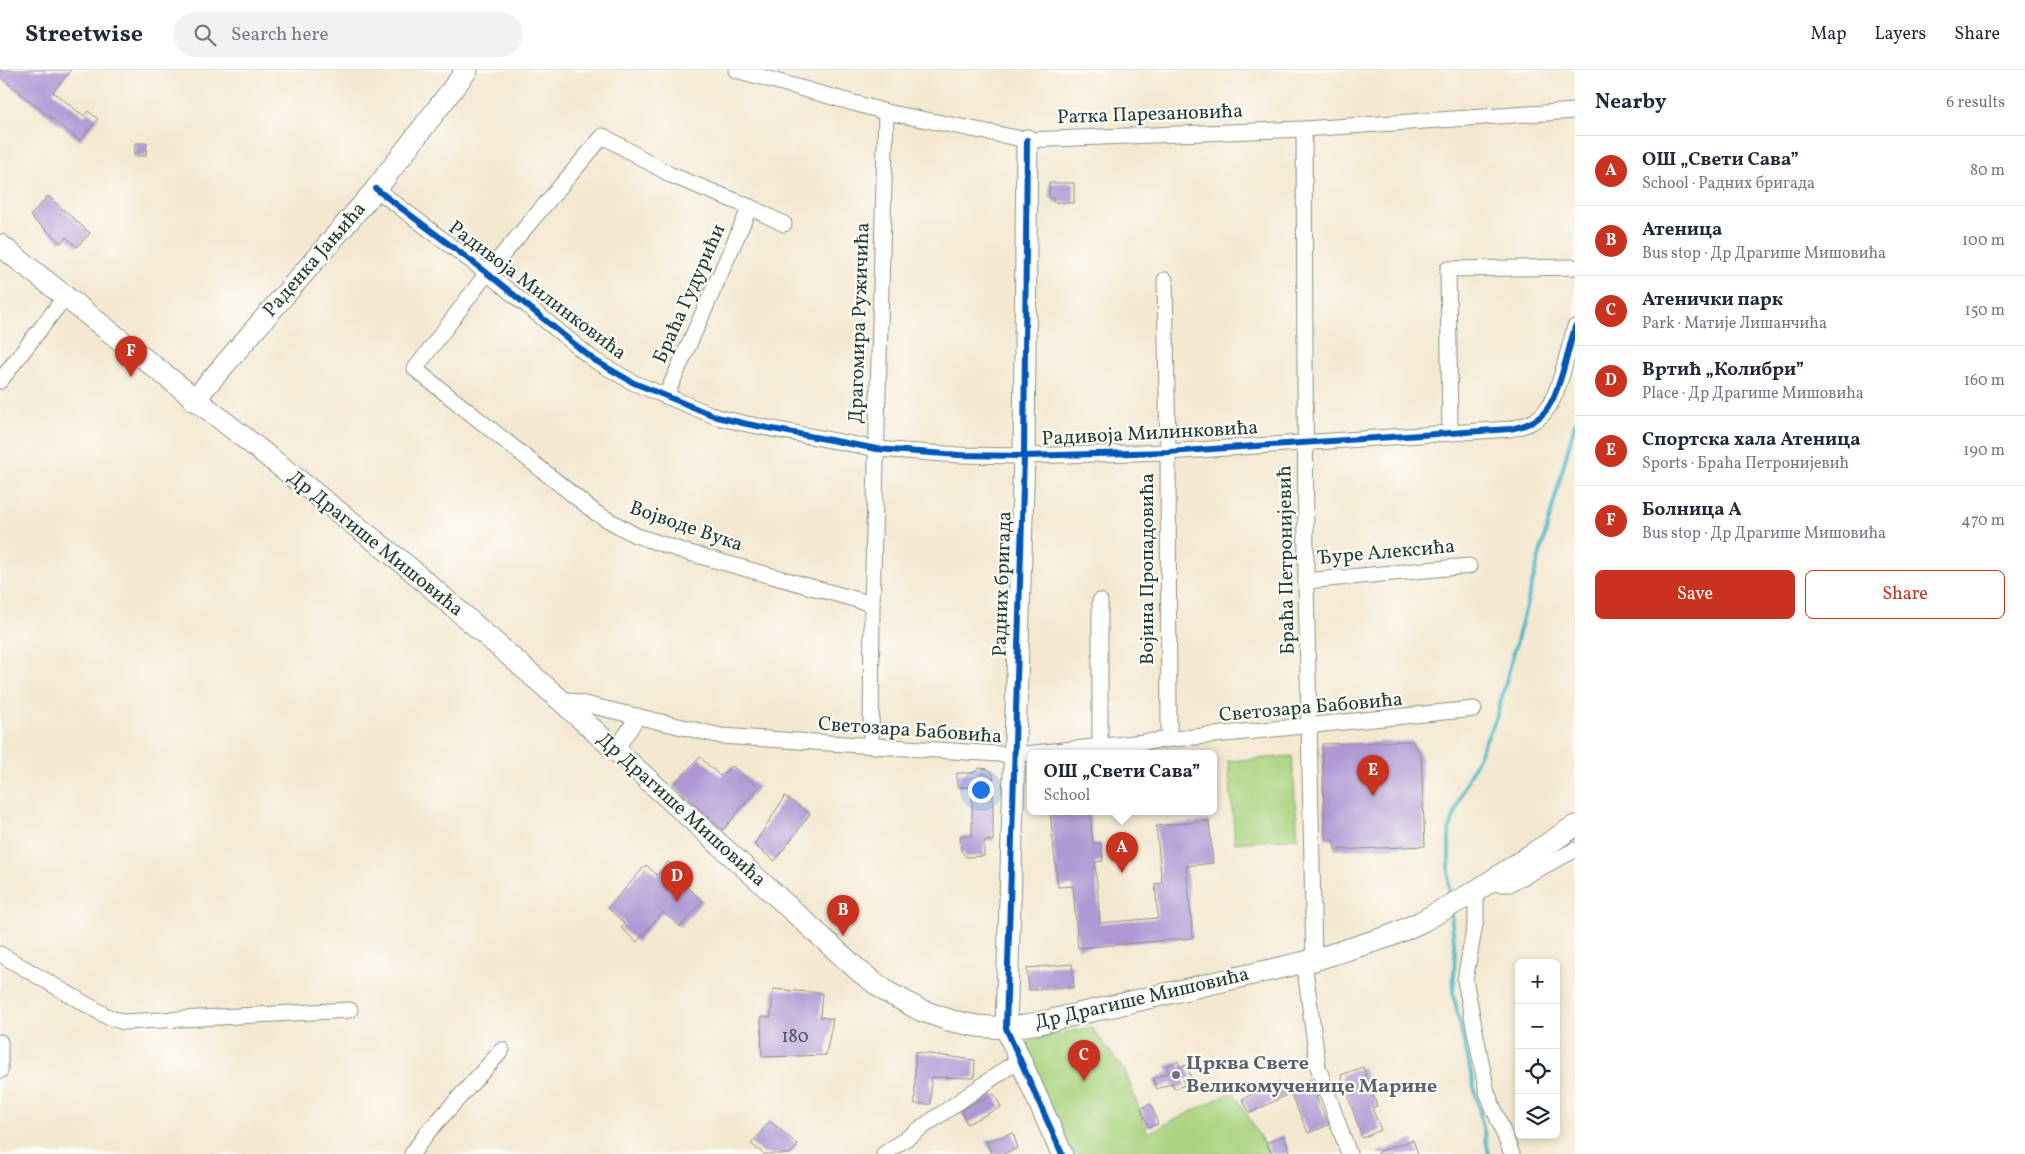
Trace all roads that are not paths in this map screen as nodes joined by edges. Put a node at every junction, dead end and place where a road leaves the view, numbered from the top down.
1 (468, 70) edge
2 (736, 70) edge
3 (1575, 111) edge
4 (886, 112) junction
5 (1304, 129) junction
6 (1027, 140) junction
7 (376, 189) junction
8 (750, 207) junction
9 (784, 224) dead end
10 (0, 245) edge
11 (1575, 267) edge
12 (487, 273) junction
13 (1165, 280) dead end
14 (66, 297) junction
15 (1575, 327) edge
16 (0, 381) edge
17 (666, 396) junction
18 (194, 400) junction
19 (1450, 433) junction
20 (1305, 443) junction
21 (877, 449) junction
22 (1168, 452) junction
23 (1024, 456) junction
24 (1469, 566) dead end
25 (1306, 580) junction
26 (1100, 600) dead end
27 (872, 604) junction
28 (558, 697) junction
29 (1474, 709) dead end
30 (638, 716) junction
31 (1310, 726) junction
32 (1169, 738) junction
33 (871, 745) junction
34 (1100, 746) junction
35 (616, 750) junction
36 (1062, 750) edge
37 (1027, 754) edge
38 (1014, 755) junction
39 (1575, 826) edge
40 (1575, 850) edge
41 (1479, 889) junction
42 (0, 954) edge
43 (1309, 961) junction
44 (350, 1010) dead end
45 (1006, 1028) junction
46 (0, 1042) edge
47 (502, 1050) dead end
48 (1020, 1060) junction
49 (0, 1071) edge
50 (412, 1154) edge
51 (884, 1154) edge
52 (1062, 1154) edge
53 (1350, 1154) edge
54 (1512, 1154) edge

1 - 7 main road, Раденка Јањића
2 - 4 street, Ратка Парезановића
3 - 5 street, Ратка Парезановића
4 - 6 street, Ратка Парезановића
4 - 21 street, Драгомира Ружичића
5 - 6 street, Ратка Парезановића
5 - 20 street, Браћа Петронијевић
6 - 23 main road, Радних бригада
7 - 12 street, Радивоја Милинковића
7 - 18 main road, Раденка Јањића
8 - 9 street
8 - 12 street
8 - 17 street, Браћа Гудурићи
10 - 14 main road, Др Драгише Мишовића
11 - 19 street
12 - 17 street, Радивоја Милинковића
12 - 27 street, Војводе Вука
13 - 22 street, Војина Пропадовића
14 - 16 street
14 - 18 main road, Др Драгише Мишовића
15 - 19 street, Радивоја Милинковића
17 - 21 street, Радивоја Милинковића
18 - 28 main road, Др Драгише Мишовића
19 - 20 street, Радивоја Милинковића
20 - 22 street, Радивоја Милинковића
20 - 25 street, Браћа Петронијевић
21 - 23 street, Радивоја Милинковића
21 - 27 street, Драгомира Ружичића
22 - 23 street, Радивоја Милинковића
22 - 32 street, Војина Пропадовића
23 - 38 main road, Радних бригада
24 - 25 street, Ђуре Алексића
25 - 31 street, Браћа Петронијевић
26 - 34 street
27 - 33 street, Драгомира Ружичића
28 - 30 street, Светозара Бабовића
28 - 35 main road, Др Драгише Мишовића
29 - 31 street, Светозара Бабовића
30 - 33 street, Светозара Бабовића
30 - 35 street
31 - 32 street, Светозара Бабовића
31 - 43 street, Браћа Петронијевић
32 - 34 street, Светозара Бабовића
33 - 38 street, Светозара Бабовића
34 - 36 street, Светозара Бабовића
35 - 45 main road, Др Драгише Мишовића
37 - 38 street, Светозара Бабовића
38 - 45 main road, Радних бригада
39 - 41 main road, Др Драгише Мишовића
40 - 41 street
41 - 43 main road, Др Драгише Мишовића
41 - 54 street
42 - 44 street
43 - 45 main road, Др Драгише Мишовића
43 - 53 street, Браћа Петронијевић
45 - 48 main road
46 - 49 street
47 - 50 street
48 - 51 street
48 - 52 main road

